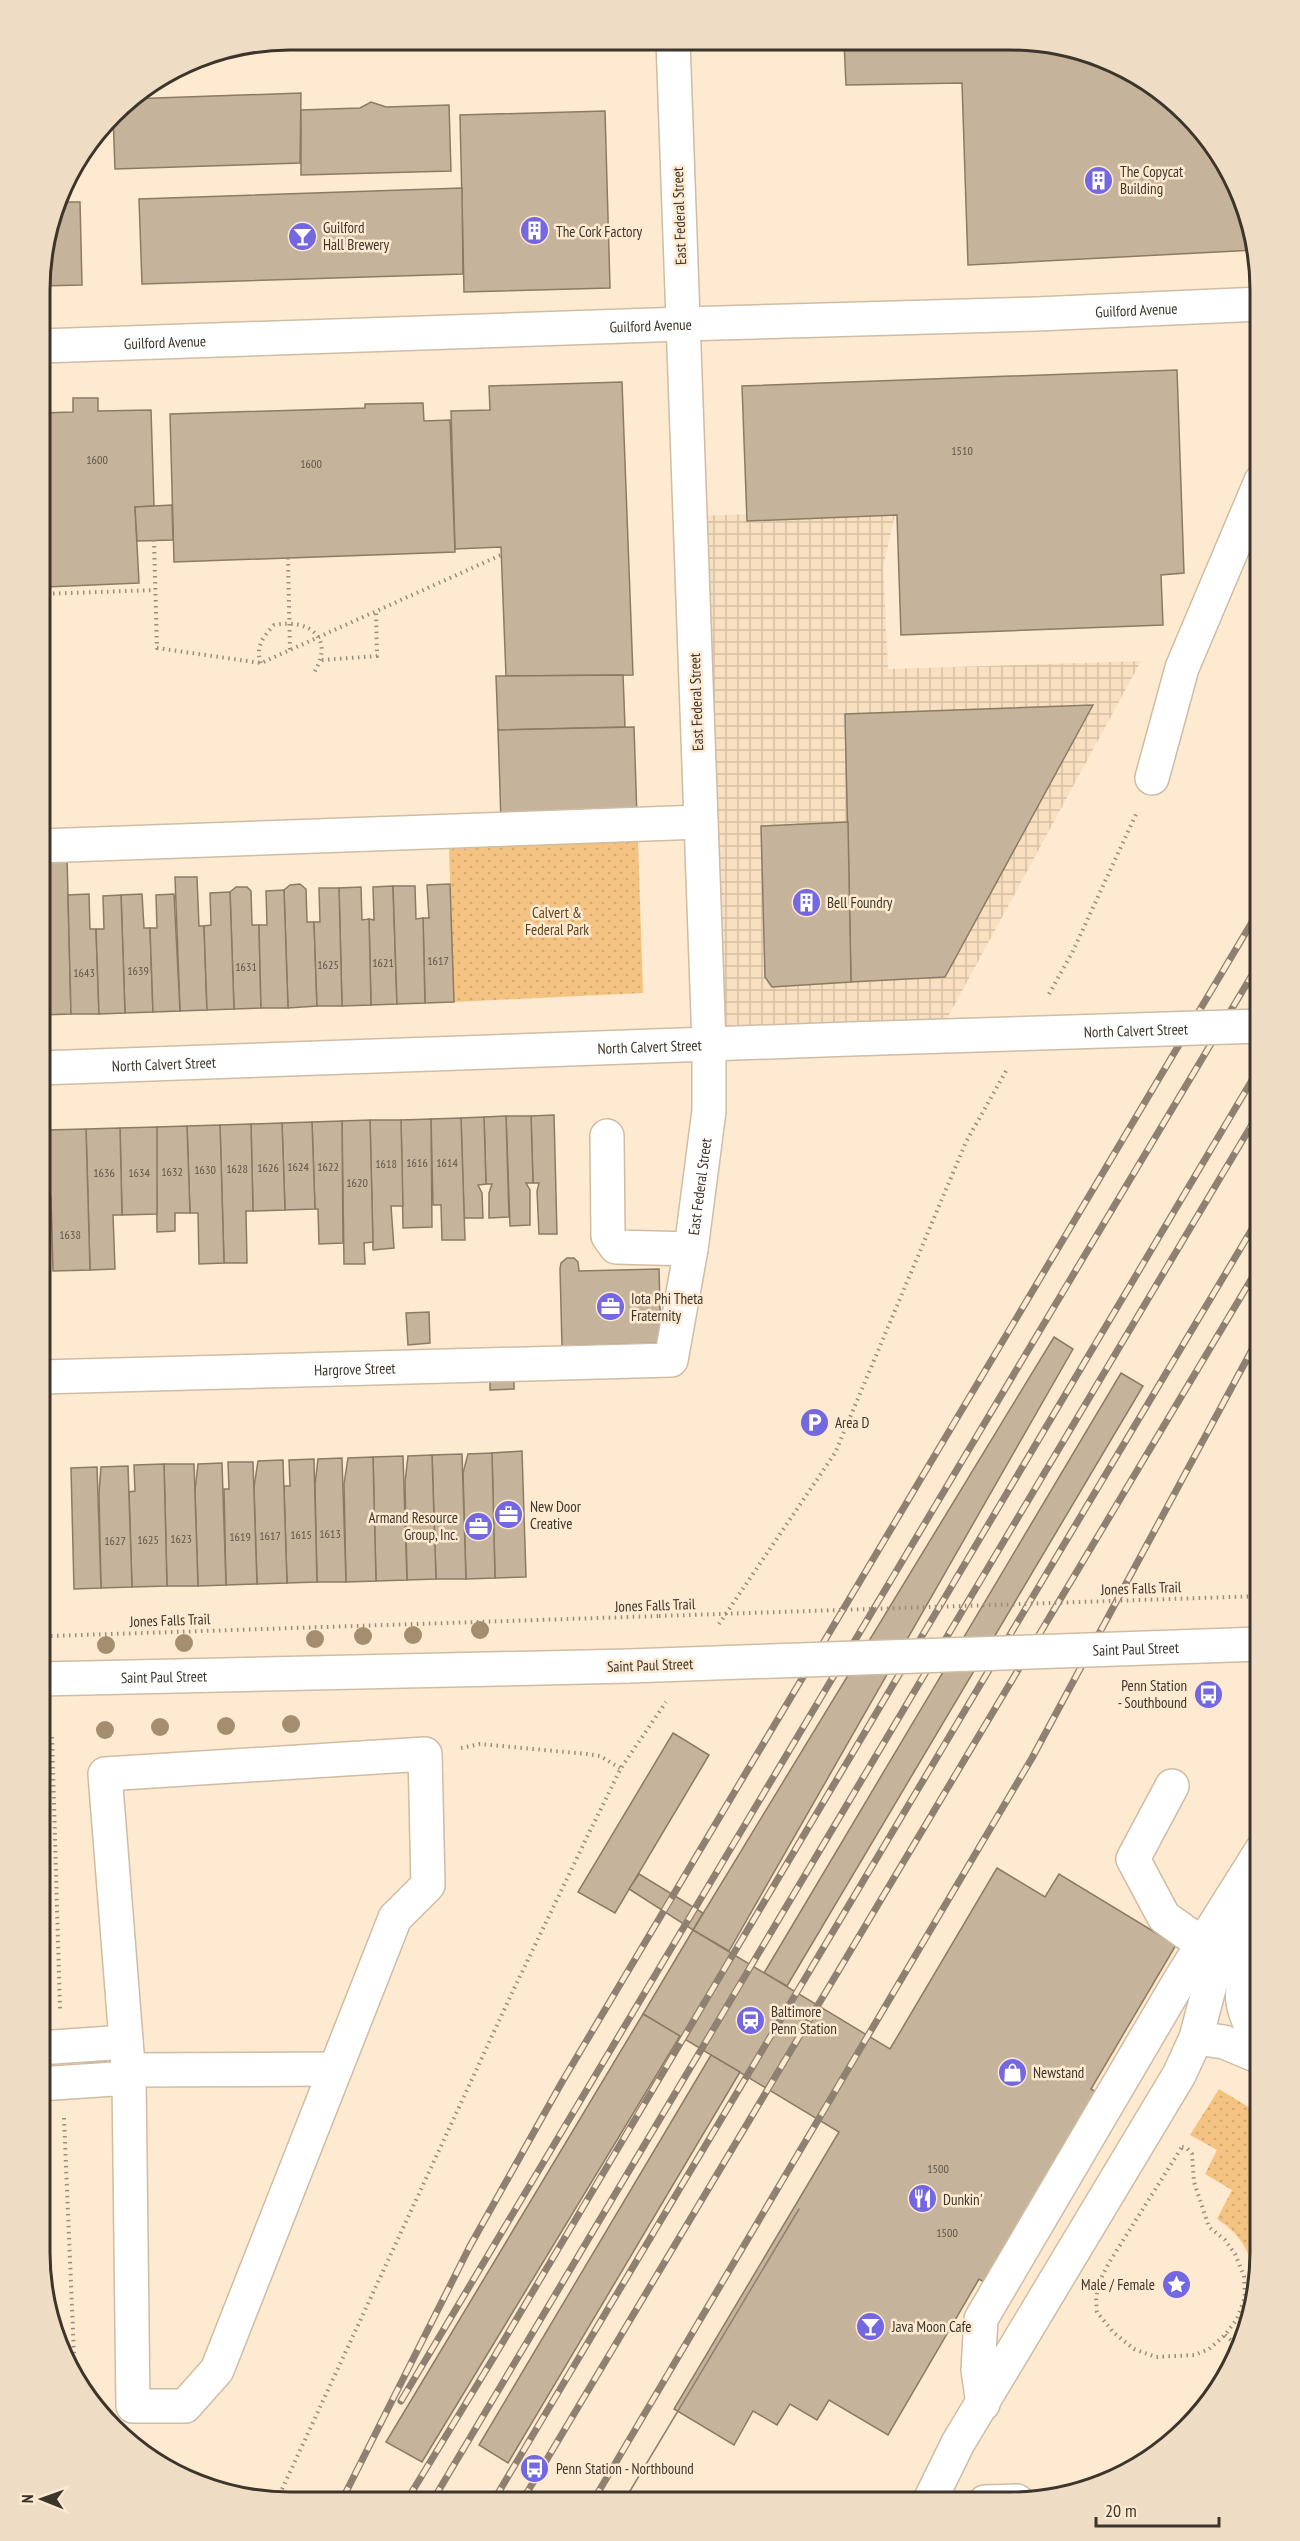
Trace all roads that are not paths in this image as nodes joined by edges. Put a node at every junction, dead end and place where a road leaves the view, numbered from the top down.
1 (673, 50) edge
2 (1250, 304) edge
3 (683, 324) junction
4 (50, 346) edge
5 (1250, 507) edge
6 (1152, 778) dead end
7 (700, 822) junction
8 (50, 846) edge
9 (1250, 1026) edge
10 (709, 1044) junction
11 (50, 1068) edge
12 (607, 1136) dead end
13 (691, 1249) junction
14 (671, 1360) joint
15 (50, 1377) edge
16 (1250, 1644) edge
17 (50, 1679) edge
18 (1172, 1786) dead end
19 (1250, 1868) edge
20 (1250, 1913) edge
21 (1202, 1944) junction
22 (1250, 1966) edge
23 (1250, 2022) edge
24 (1210, 2040) junction
25 (50, 2050) edge
26 (1250, 2054) edge
27 (128, 2063) junction
28 (335, 2069) junction
29 (50, 2081) edge
30 (983, 2404) junction
31 (934, 2492) edge

1 - 3 street, East Federal Street
2 - 3 street, Guilford Avenue
3 - 4 street, Guilford Avenue
3 - 7 street, East Federal Street
5 - 6 street
7 - 8 street
7 - 10 street, East Federal Street
9 - 10 street, North Calvert Street, bridge
10 - 11 street, North Calvert Street
10 - 13 street, East Federal Street
12 - 13 street
13 - 14 street, East Federal Street
14 - 15 street, Hargrove Street
16 - 17 street, Saint Paul Street, bridge
18 - 21 street
19 - 21 street
20 - 24 street
21 - 30 street
22 - 23 street
24 - 26 street
24 - 30 street
25 - 27 street
27 - 28 street
27 - 28 street
27 - 28 street
27 - 29 street
30 - 31 street

